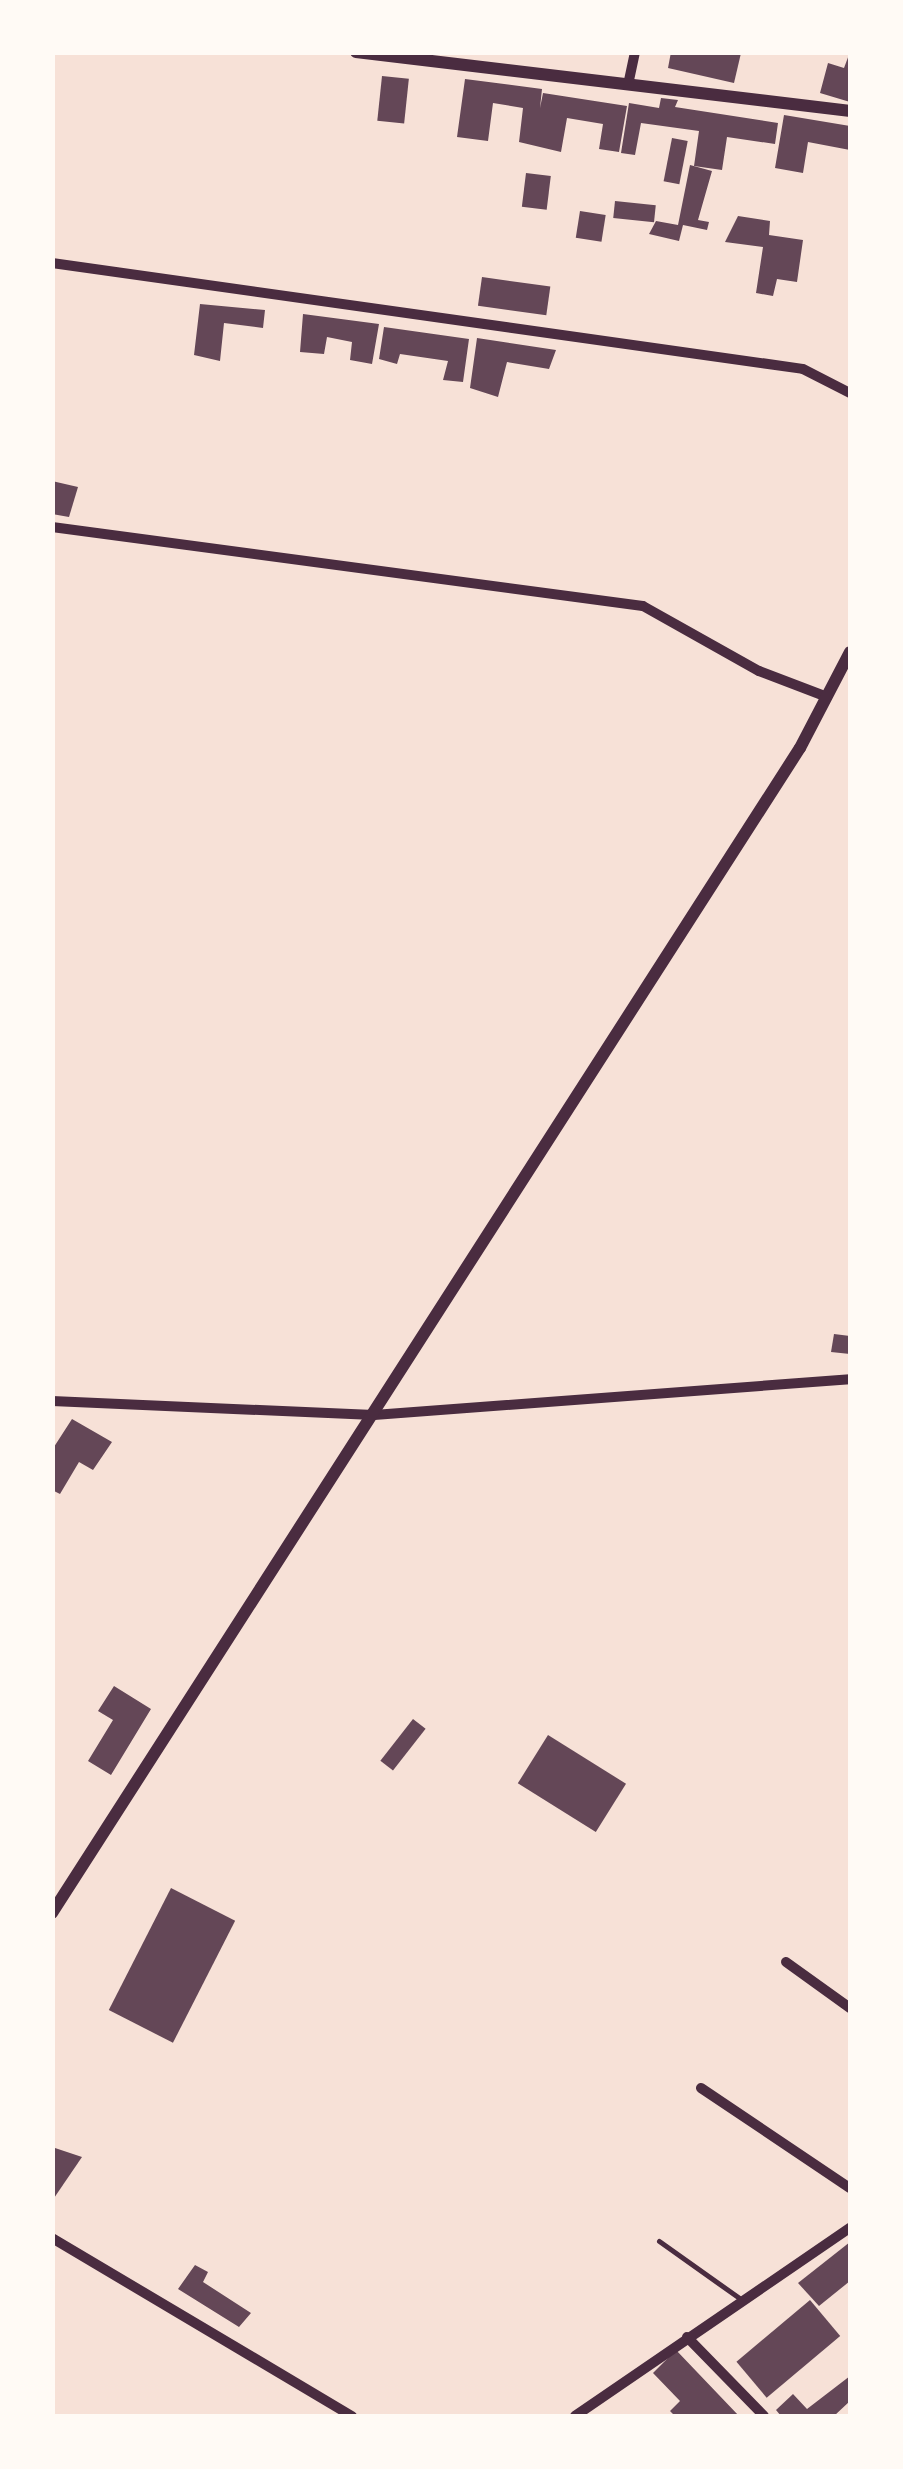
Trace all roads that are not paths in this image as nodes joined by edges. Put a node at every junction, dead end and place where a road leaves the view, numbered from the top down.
1 (356, 52) edge
2 (635, 52) edge
3 (628, 85) junction
4 (850, 111) edge
5 (52, 263) edge
6 (850, 394) edge
7 (52, 527) edge
8 (850, 652) edge
9 (827, 697) junction
10 (850, 1379) edge
11 (52, 1402) edge
12 (374, 1415) junction
13 (52, 1913) edge
14 (786, 1962) dead end
15 (850, 2008) edge
16 (701, 2088) dead end
17 (850, 2188) edge
18 (850, 2228) edge
19 (52, 2238) edge
20 (659, 2241) dead end
21 (742, 2300) junction
22 (687, 2337) junction
23 (352, 2416) edge
24 (575, 2416) edge
25 (764, 2416) edge

1 - 3 street
2 - 3 street
3 - 4 street
5 - 6 street
7 - 9 street
8 - 9 street
9 - 12 street
10 - 12 street
11 - 12 street
12 - 13 street
14 - 15 street
16 - 17 street
18 - 21 street
19 - 23 street
20 - 21 lane
21 - 22 street
22 - 24 street
22 - 25 street

